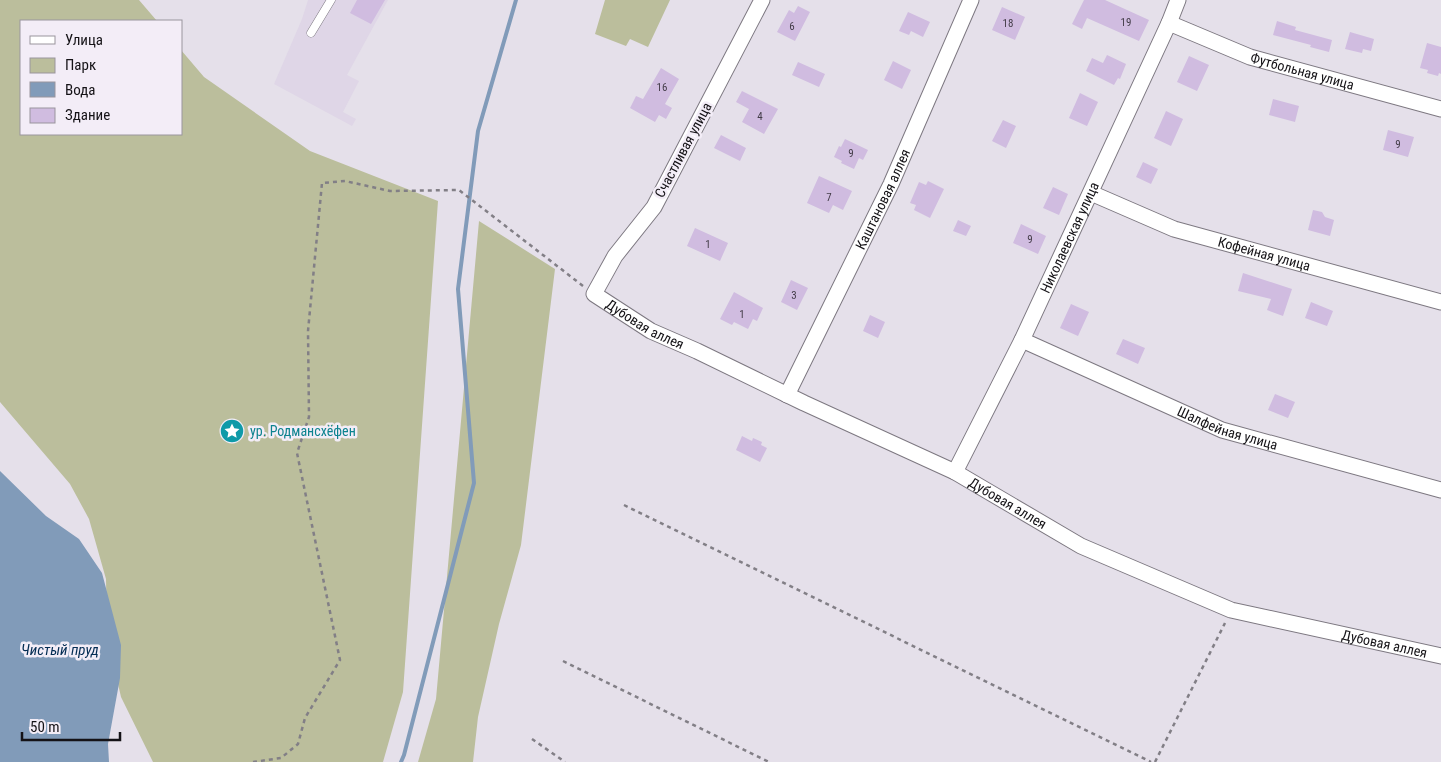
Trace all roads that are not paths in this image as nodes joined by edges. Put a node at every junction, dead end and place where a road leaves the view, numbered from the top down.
1 (331, 0) edge
2 (762, 0) edge
3 (971, 0) edge
4 (1178, 0) edge
5 (1169, 23) junction
6 (311, 33) dead end
7 (1441, 109) edge
8 (1091, 193) junction
9 (594, 294) joint
10 (1441, 302) edge
11 (1022, 340) junction
12 (787, 395) junction
13 (955, 472) junction
14 (1441, 490) edge
15 (1441, 656) edge

1 - 6 lane
2 - 9 street, Счастливая улица
3 - 12 street, Каштановая аллея
4 - 5 street, Николаевская улица
5 - 7 street, Футбольная улица
5 - 8 street, Николаевская улица
8 - 10 street, Кофейная улица
8 - 11 street, Николаевская улица
9 - 12 street, Дубовая аллея
11 - 13 street, Николаевская улица
11 - 14 street, Шалфейная улица
12 - 13 street, Дубовая аллея
13 - 15 street, Дубовая аллея

